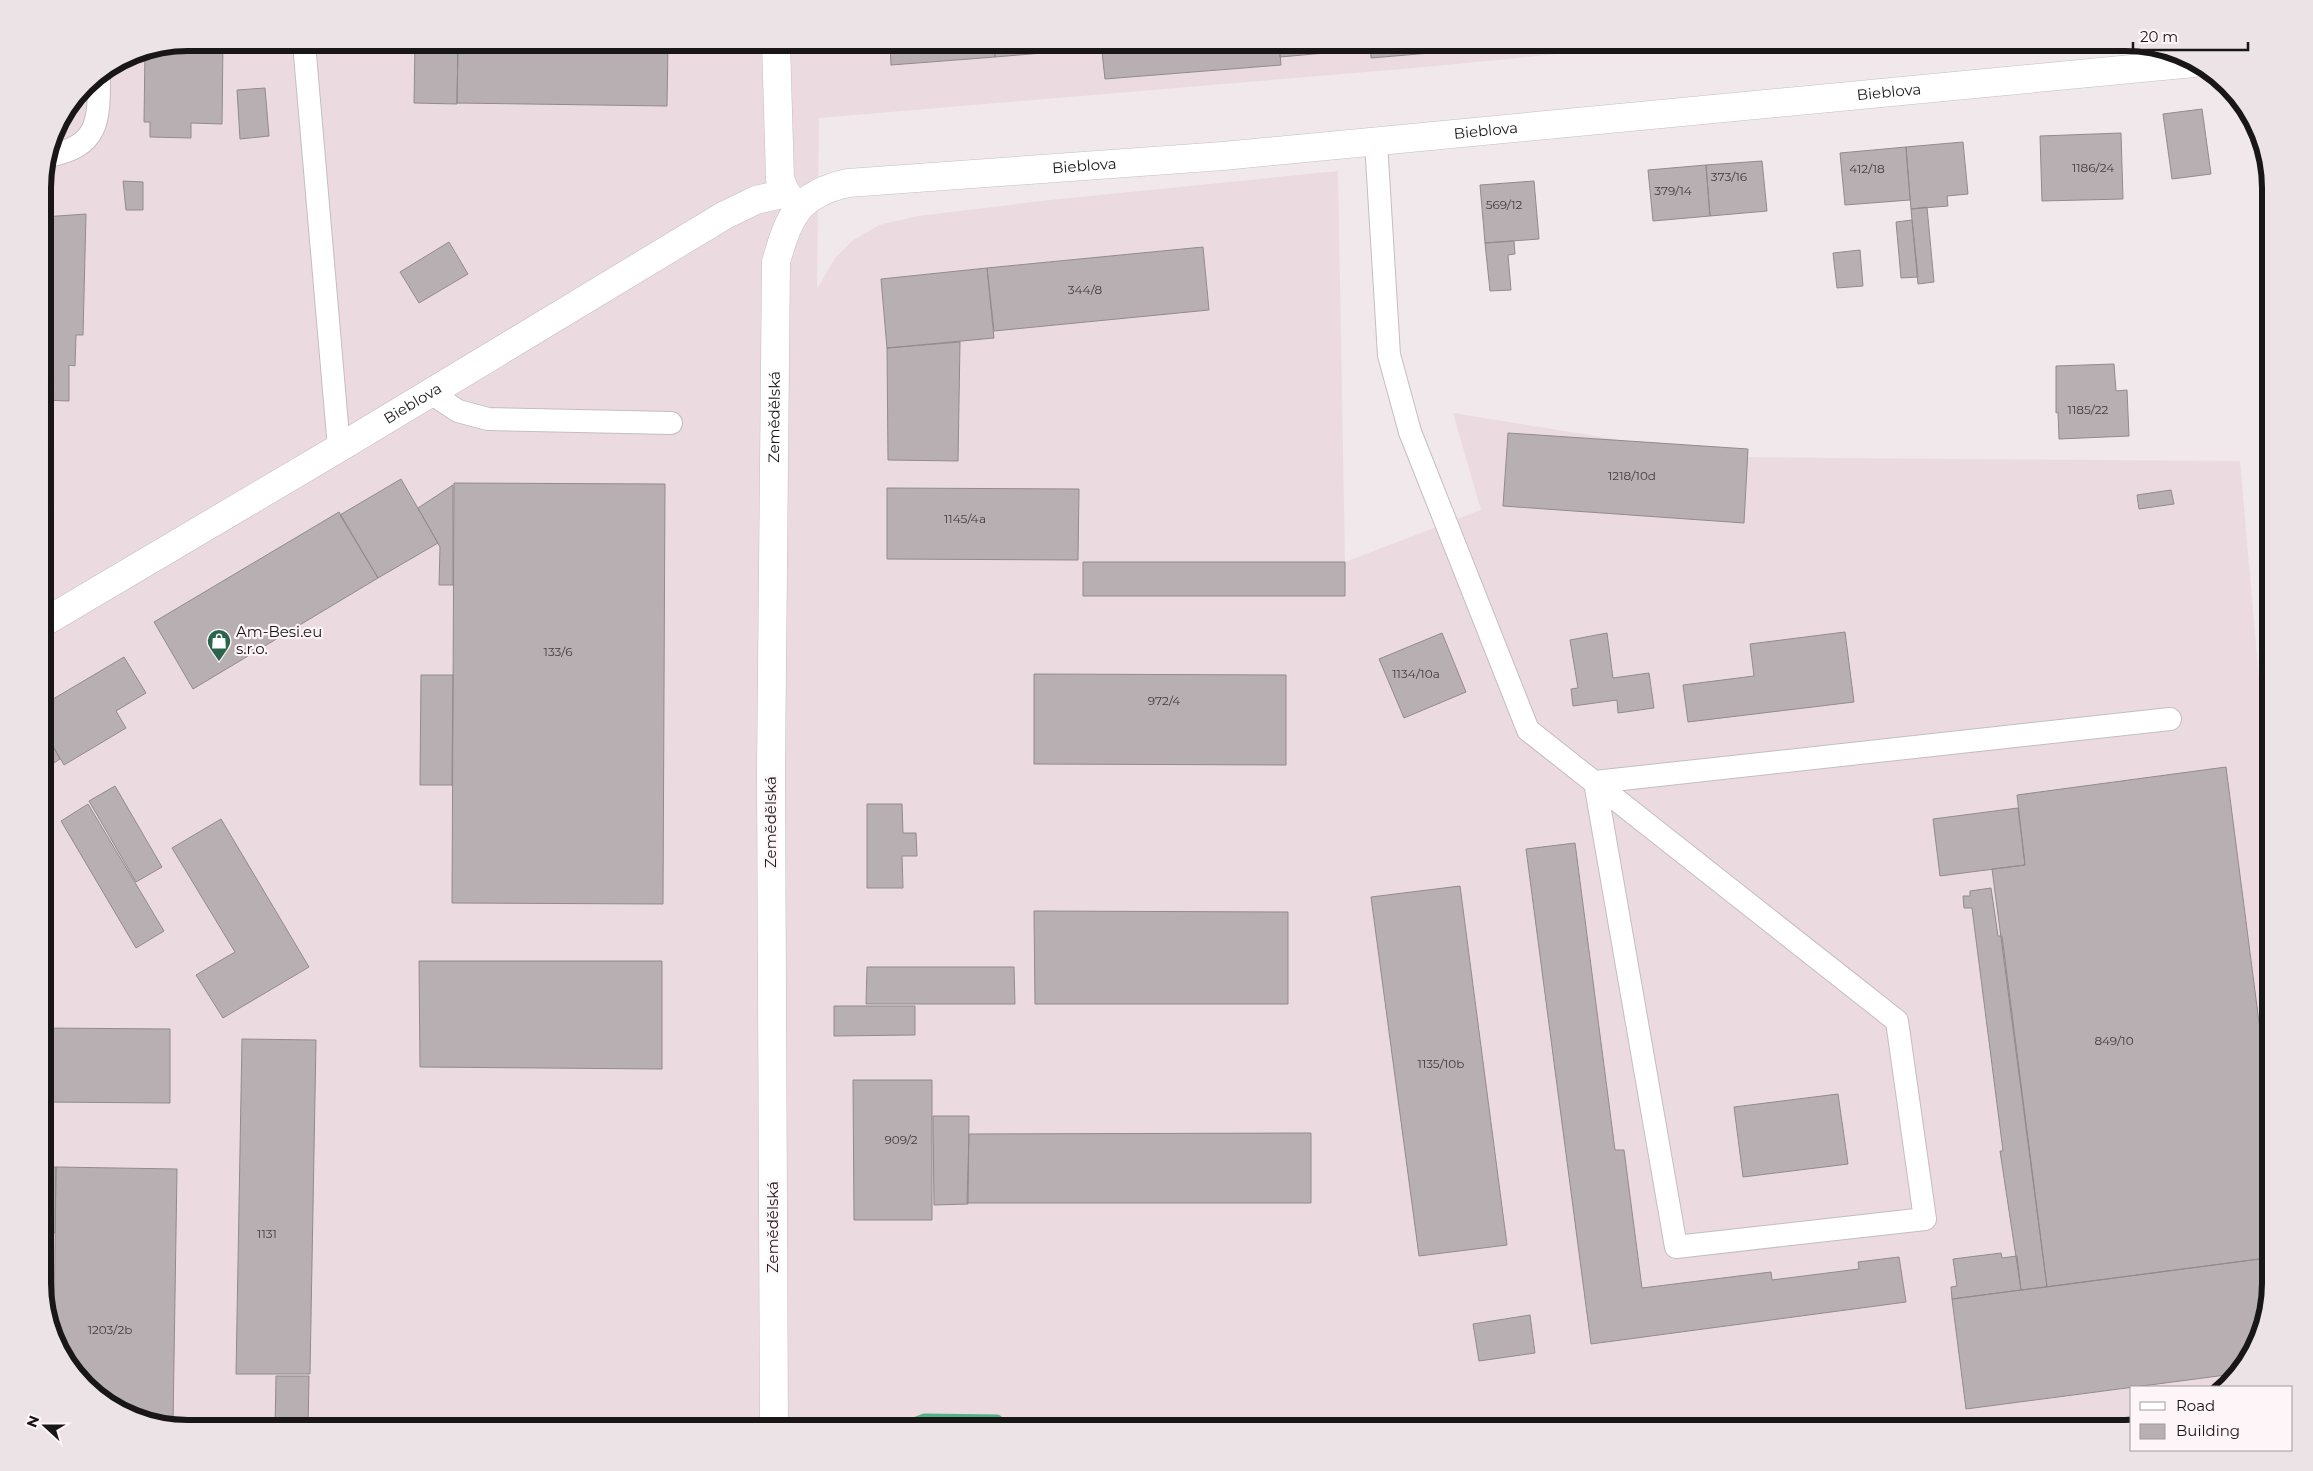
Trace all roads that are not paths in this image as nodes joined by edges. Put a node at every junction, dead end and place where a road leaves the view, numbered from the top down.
1 (305, 52) edge
2 (776, 52) edge
3 (2183, 64) edge
4 (98, 85) edge
5 (1376, 142) junction
6 (56, 155) edge
7 (792, 207) junction
8 (430, 393) junction
9 (671, 423) dead end
10 (339, 448) junction
11 (52, 617) edge
12 (2170, 719) dead end
13 (1595, 782) junction
14 (774, 1420) edge

1 - 10 lane
2 - 7 street
3 - 5 street, Bieblova
4 - 6 lane
5 - 7 street, Bieblova
5 - 13 lane
7 - 8 street, Bieblova
7 - 14 street, Zemědělská
8 - 9 lane
8 - 10 street, Bieblova
10 - 11 street, Bieblova
12 - 13 lane
13 - 13 lane

